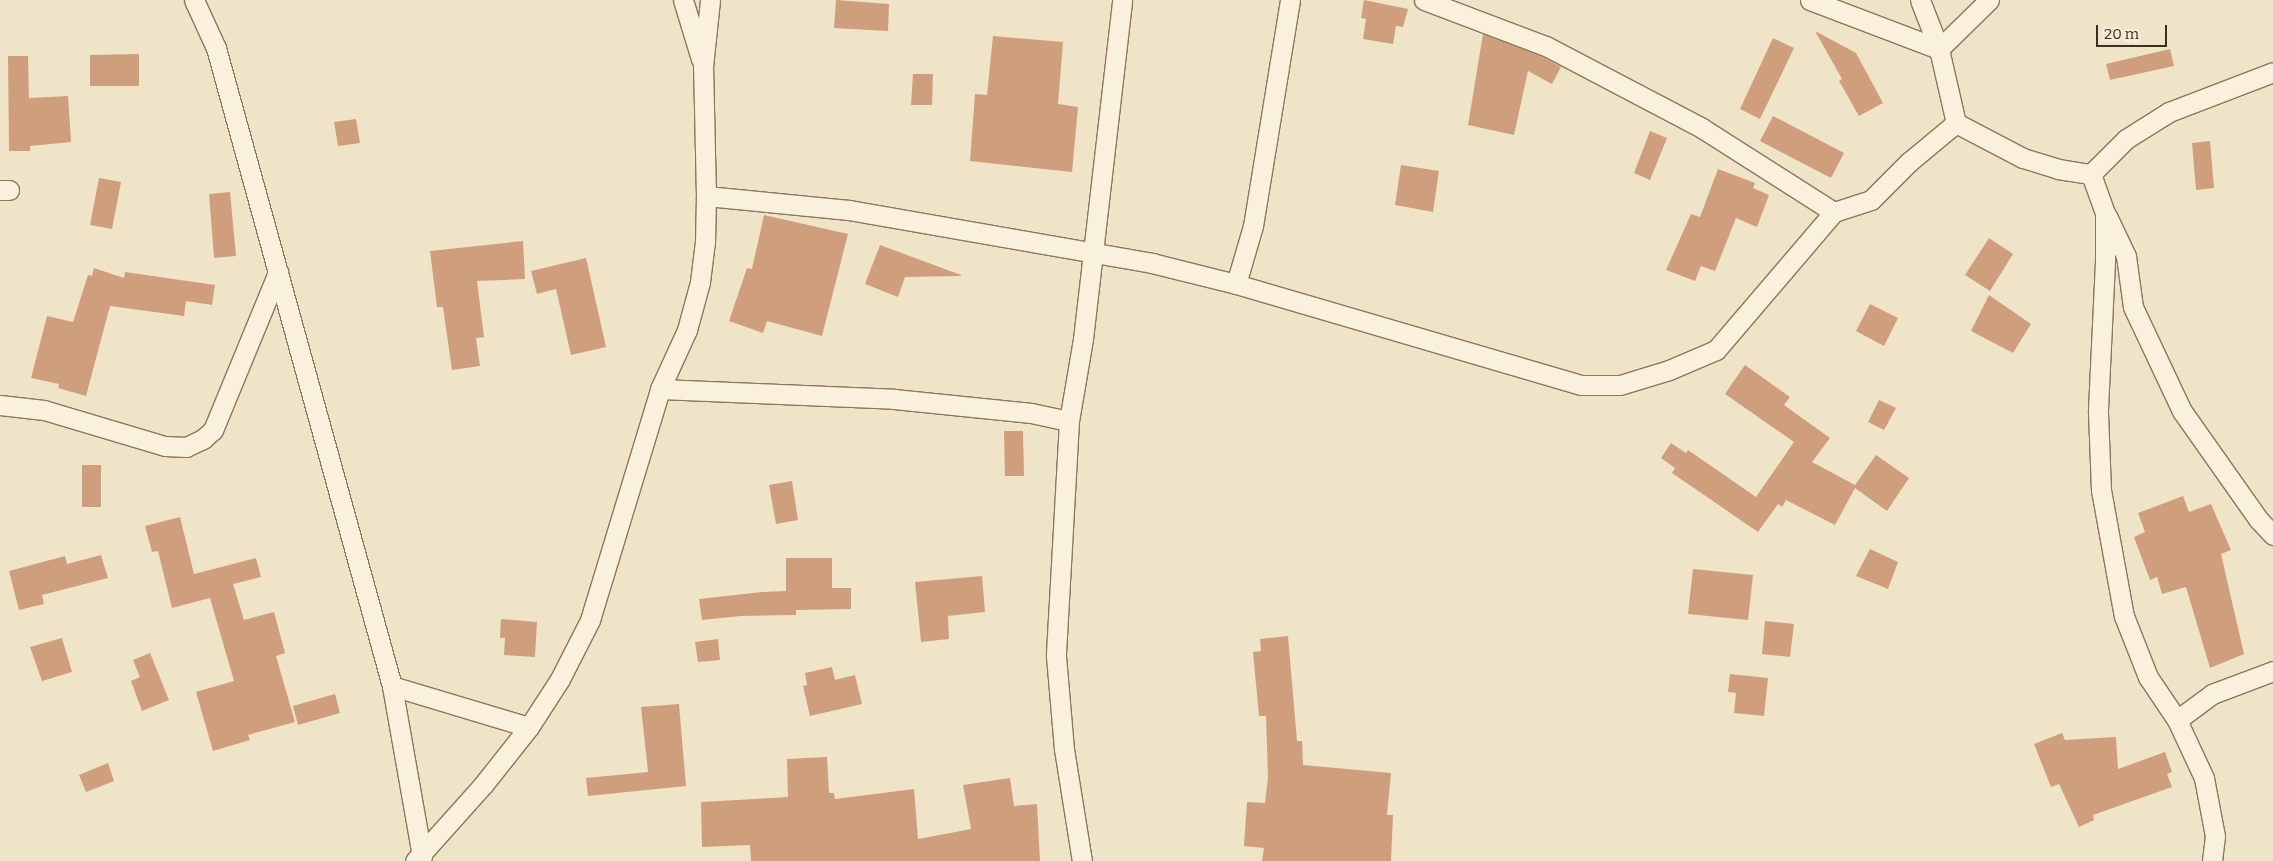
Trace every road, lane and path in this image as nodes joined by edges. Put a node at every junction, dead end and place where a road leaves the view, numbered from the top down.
1 (194, 0) edge
2 (683, 0) edge
3 (710, 0) edge
4 (1122, 0) edge
5 (1290, 0) edge
6 (1424, 0) edge
7 (1810, 0) edge
8 (1920, 0) edge
9 (1989, 0) edge
10 (1939, 49) junction
11 (703, 67) junction
12 (2273, 72) edge
13 (1956, 123) junction
14 (2091, 174) junction
15 (706, 196) junction
16 (1834, 212) junction
17 (2105, 213) junction
18 (1093, 252) junction
19 (278, 272) junction
20 (1236, 284) junction
21 (660, 389) junction
22 (0, 405) edge
23 (1069, 421) junction
24 (2273, 535) edge
25 (2273, 670) edge
26 (392, 686) junction
27 (2178, 720) junction
28 (529, 727) junction
29 (419, 858) edge
30 (1082, 861) edge
31 (2212, 861) edge

1 - 19 street
2 - 11 street
3 - 11 street
4 - 18 street
5 - 20 street
6 - 16 street
7 - 10 street
8 - 10 street
9 - 10 street
10 - 13 street
11 - 15 street
12 - 14 street
13 - 14 street
13 - 16 street
14 - 17 street
15 - 18 street
15 - 21 street
16 - 20 street
17 - 24 street
17 - 27 street
18 - 20 street
18 - 23 street
19 - 22 street
19 - 26 street
21 - 23 street
21 - 28 street
23 - 30 street
25 - 27 street
26 - 28 street
26 - 29 street
27 - 31 street
28 - 29 street

